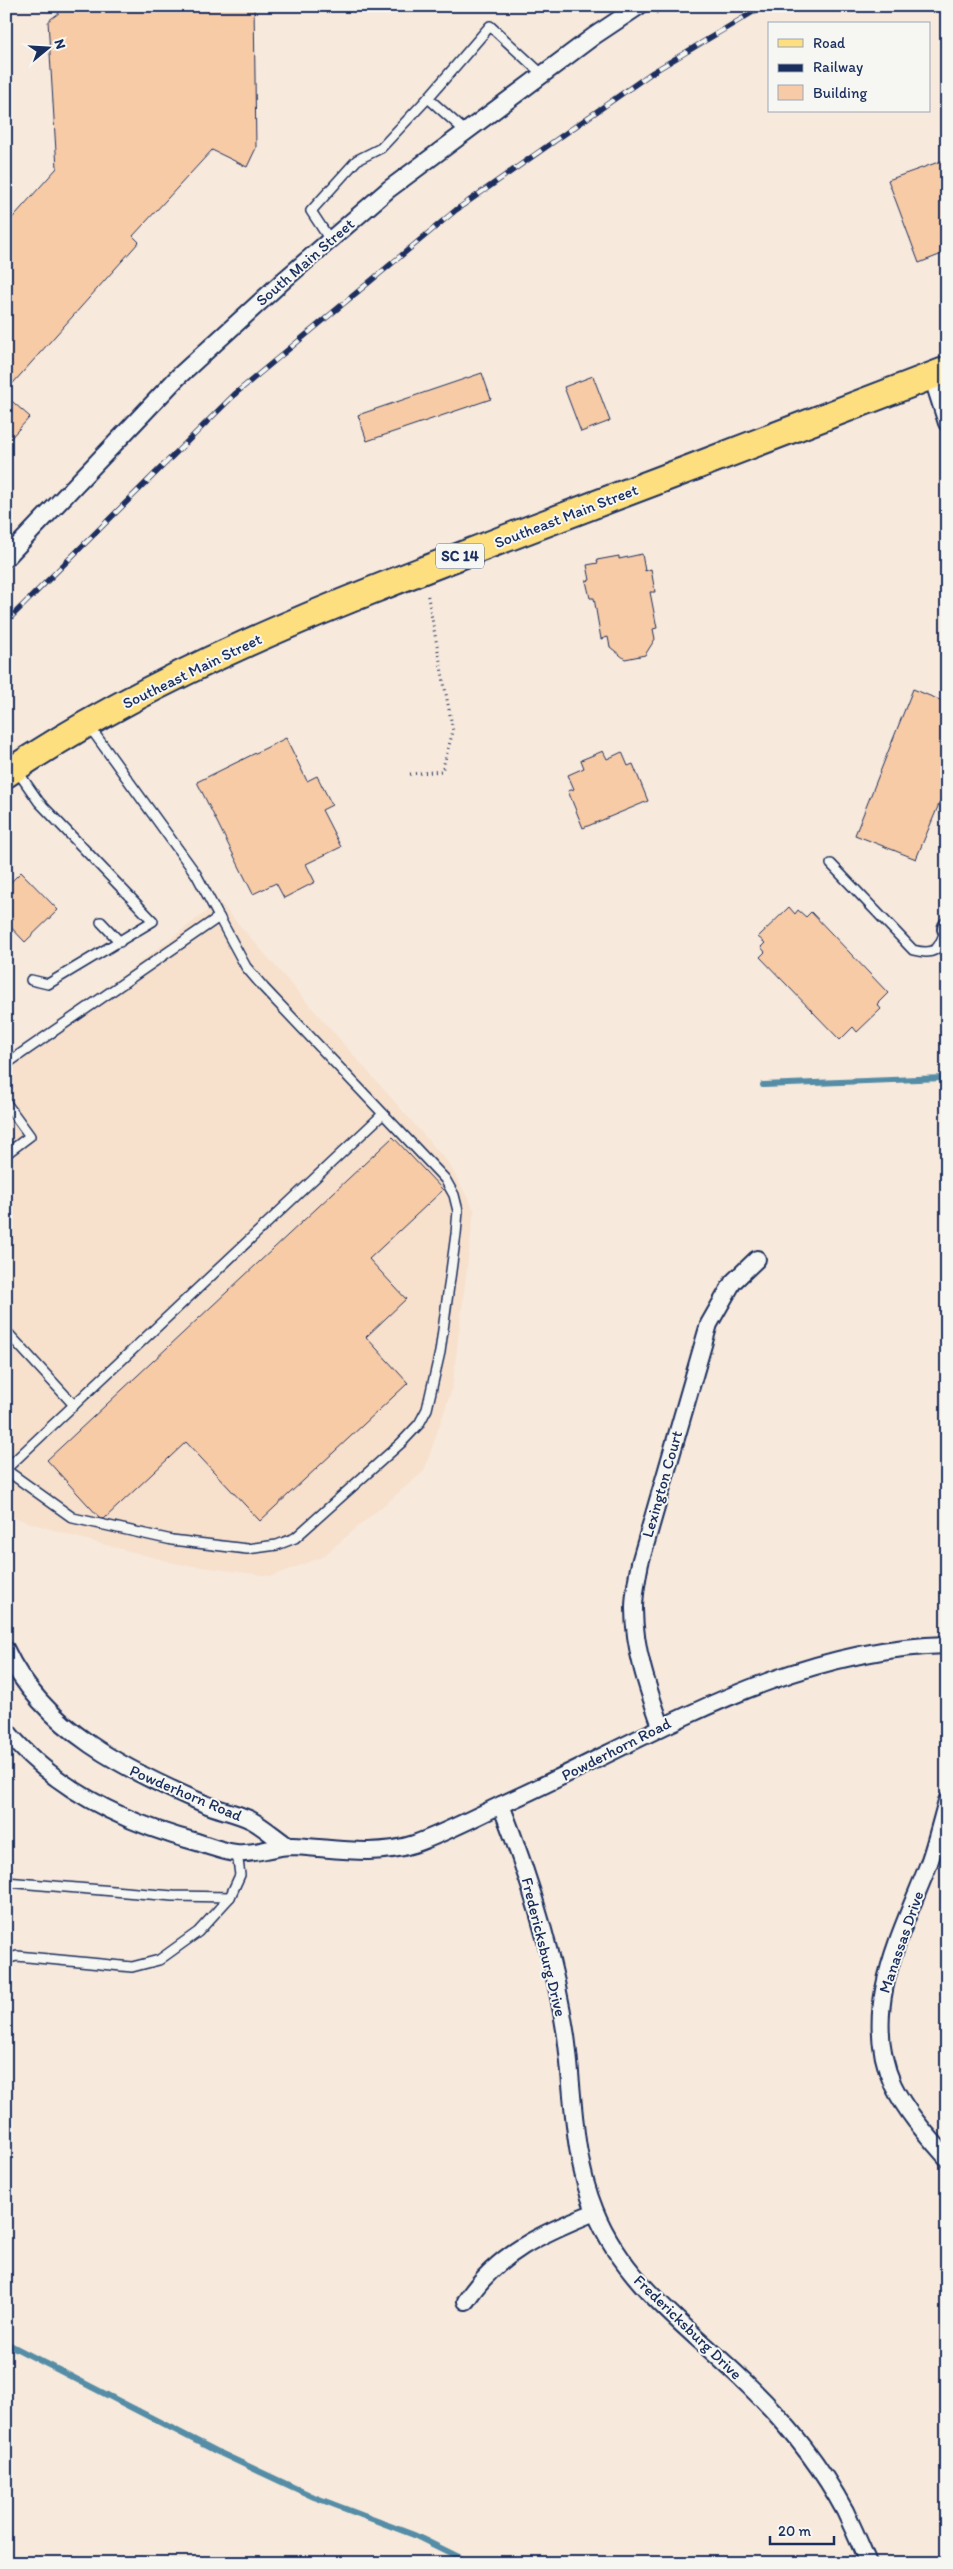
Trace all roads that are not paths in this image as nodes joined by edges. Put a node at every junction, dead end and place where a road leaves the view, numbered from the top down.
1 (644, 12) edge
2 (542, 74) junction
3 (428, 98) junction
4 (464, 131) junction
5 (330, 240) junction
6 (939, 373) edge
7 (947, 423) edge
8 (6, 558) edge
9 (88, 724) junction
10 (11, 771) edge
11 (831, 864) dead end
12 (219, 917) junction
13 (101, 922) dead end
14 (946, 928) edge
15 (120, 942) junction
16 (31, 980) dead end
17 (6, 1064) edge
18 (6, 1104) edge
19 (383, 1114) junction
20 (6, 1154) edge
21 (757, 1259) dead end
22 (6, 1331) edge
23 (74, 1405) junction
24 (6, 1469) edge
25 (947, 1645) edge
26 (6, 1650) edge
27 (661, 1726) junction
28 (6, 1730) edge
29 (947, 1801) edge
30 (501, 1805) junction
31 (288, 1846) junction
32 (237, 1853) junction
33 (6, 1882) edge
34 (230, 1897) junction
35 (6, 1959) edge
36 (947, 2158) edge
37 (595, 2212) junction
38 (466, 2301) dead end
39 (868, 2563) edge

1 - 2 street, South Main Street
2 - 3 lane
2 - 4 street, South Main Street
3 - 4 lane
3 - 5 lane
4 - 5 street, South Main Street
5 - 8 street, South Main Street
6 - 7 street
6 - 9 main road, Southeast Main Street / SC 14
9 - 10 main road, Southeast Main Street / SC 14
9 - 12 lane
10 - 15 lane
11 - 14 lane
12 - 17 lane
12 - 19 lane
13 - 15 lane
15 - 16 lane
18 - 20 lane
19 - 23 lane
19 - 24 lane
21 - 27 street, Lexington Court
22 - 23 lane
23 - 24 lane
25 - 27 street, Powderhorn Road
26 - 31 street, Powderhorn Road
27 - 30 street, Powderhorn Road
28 - 32 street, Powderhorn Road
29 - 36 street, Manassas Drive
30 - 31 street, Powderhorn Road
30 - 37 street, Fredericksburg Drive
31 - 32 street, Powderhorn Road
32 - 34 lane
33 - 34 lane
34 - 35 lane
37 - 38 street
37 - 39 street, Fredericksburg Drive

